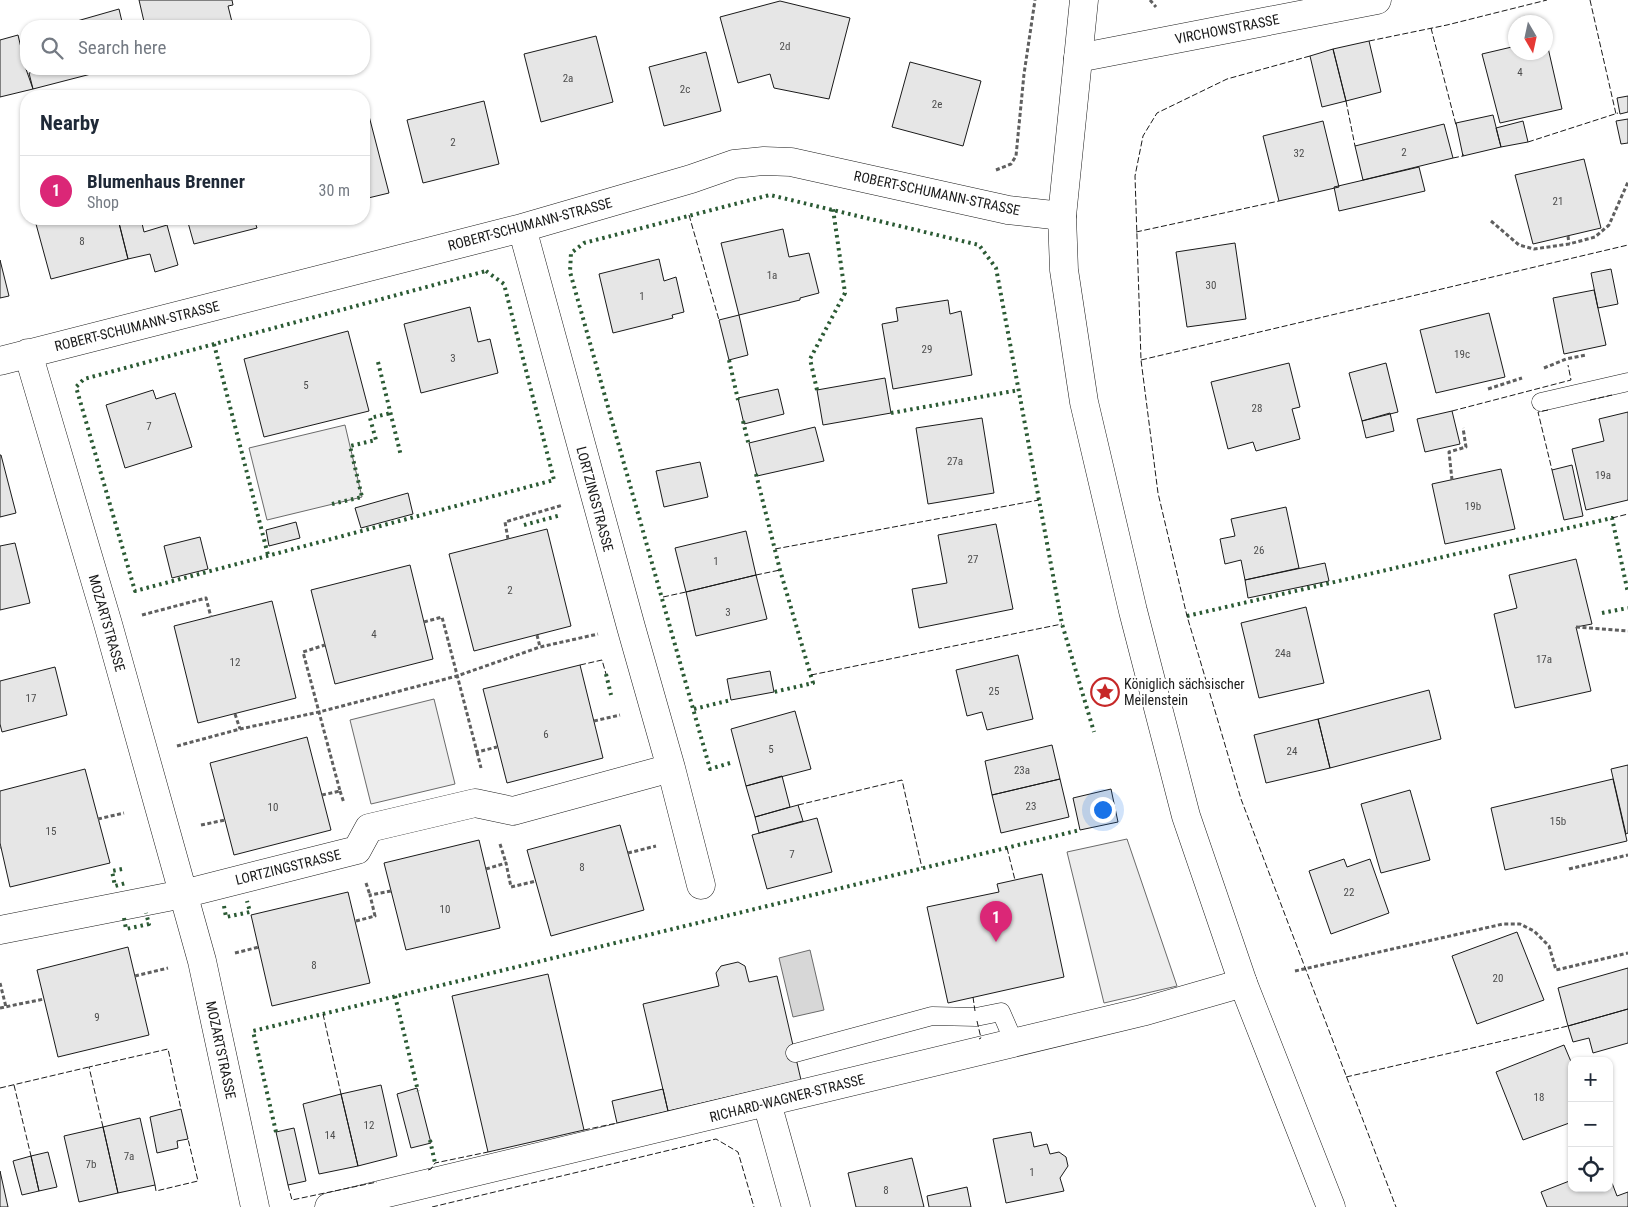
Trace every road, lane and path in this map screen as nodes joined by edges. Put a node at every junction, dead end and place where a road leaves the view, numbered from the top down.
1 (1035, 0) edge
2 (1084, 0) edge
3 (1377, 0) edge
4 (1078, 58) junction
5 (1011, 164) dead end
6 (1628, 182) edge
7 (1062, 216) junction
8 (1491, 221) dead end
9 (522, 228) junction
10 (1568, 236) dead end
11 (1569, 244) junction
12 (28, 353) junction
13 (0, 361) edge
14 (1628, 382) edge
15 (1541, 402) dead end
16 (1462, 428) dead end
17 (1452, 480) dead end
18 (594, 496) junction
19 (508, 539) dead end
20 (211, 616) dead end
21 (424, 622) dead end
22 (108, 624) junction
23 (630, 627) junction
24 (1576, 627) dead end
25 (1628, 632) edge
26 (537, 635) dead end
27 (325, 645) dead end
28 (540, 647) junction
29 (457, 676) junction
30 (319, 712) junction
31 (235, 714) dead end
32 (240, 729) junction
33 (497, 746) dead end
34 (144, 755) junction
35 (671, 768) junction
36 (322, 795) dead end
37 (1628, 855) edge
38 (486, 869) dead end
39 (1569, 869) dead end
40 (536, 881) dead end
41 (701, 885) dead end
42 (391, 891) dead end
43 (183, 894) junction
44 (356, 921) dead end
45 (0, 930) edge
46 (1628, 953) edge
47 (1295, 971) dead end
48 (0, 983) edge
49 (1243, 983) junction
50 (44, 999) dead end
51 (6, 1007) junction
52 (0, 1008) edge
53 (1014, 1042) junction
54 (795, 1053) dead end
55 (767, 1103) junction
56 (255, 1207) edge
57 (330, 1207) edge
58 (796, 1207) edge
59 (1331, 1207) edge

1 - 5 path
2 - 4 street
3 - 4 street, VIRCHOWSTRASSE
4 - 7 street
6 - 11 path
7 - 9 street, ROBERT-SCHUMANN-STRASSE
7 - 49 street
8 - 11 path
9 - 12 street, ROBERT-SCHUMANN-STRASSE
9 - 18 street, LORTZINGSTRASSE
10 - 11 path
12 - 13 street, ROBERT-SCHUMANN-STRASSE
12 - 22 street, MOZARTSTRASSE
14 - 15 lane
16 - 17 path
18 - 19 path
18 - 23 street, LORTZINGSTRASSE
20 - 22 path
21 - 29 path
22 - 34 street, MOZARTSTRASSE
23 - 28 path
23 - 35 street, LORTZINGSTRASSE
24 - 25 path
26 - 28 path
27 - 30 path
28 - 29 path
29 - 30 path
29 - 33 path
30 - 32 path
30 - 36 path
31 - 32 path
32 - 34 path
34 - 43 street, MOZARTSTRASSE
35 - 41 street, LORTZINGSTRASSE
35 - 43 street, LORTZINGSTRASSE
37 - 39 path
38 - 40 path
42 - 44 path
43 - 45 street
43 - 56 street, MOZARTSTRASSE
46 - 47 path
48 - 51 path
49 - 53 street, RICHARD-WAGNER-STRASSE
49 - 59 street
50 - 51 path
51 - 52 path
53 - 54 lane
53 - 55 street, RICHARD-WAGNER-STRASSE
55 - 57 street, RICHARD-WAGNER-STRASSE
55 - 58 street

